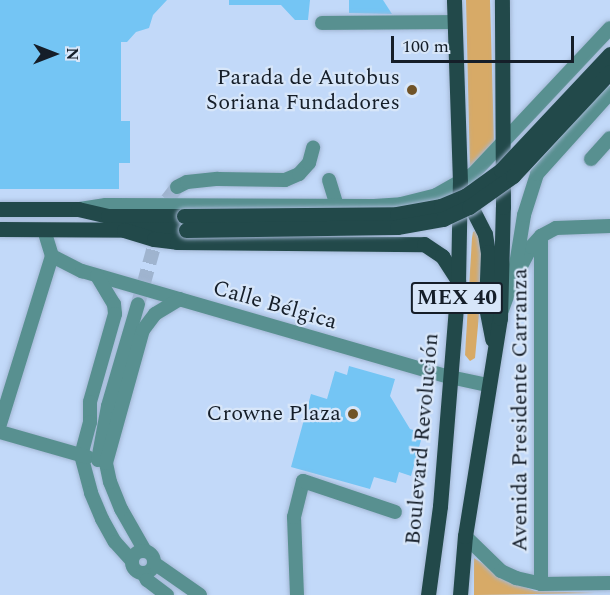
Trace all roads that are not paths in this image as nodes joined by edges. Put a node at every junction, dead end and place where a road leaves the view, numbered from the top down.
1 (454, 0) edge
2 (502, 0) edge
3 (455, 22) junction
4 (322, 23) dead end
5 (610, 28) edge
6 (610, 54) edge
7 (610, 72) edge
8 (610, 93) edge
9 (542, 103) junction
10 (610, 138) edge
11 (504, 143) junction
12 (563, 143) junction
13 (313, 148) dead end
14 (591, 159) dead end
15 (329, 180) dead end
16 (460, 182) junction
17 (177, 188) dead end
18 (401, 204) junction
19 (337, 206) junction
20 (374, 206) junction
21 (0, 209) edge
22 (78, 209) junction
23 (185, 223) junction
24 (610, 226) edge
25 (0, 230) edge
26 (44, 230) junction
27 (124, 230) junction
28 (542, 236) junction
29 (398, 243) junction
30 (370, 244) junction
31 (52, 256) junction
32 (97, 276) junction
33 (514, 277) junction
34 (458, 282) junction
35 (180, 299) junction
36 (138, 304) tunnel mouth
37 (500, 318) junction
38 (494, 351) junction
39 (450, 377) junction
40 (489, 385) junction
41 (0, 424) edge
42 (0, 432) edge
43 (81, 455) junction
44 (102, 461) junction
45 (394, 512) dead end
46 (465, 536) junction
47 (145, 551) junction
48 (132, 561) junction
49 (154, 563) junction
50 (143, 573) junction
51 (610, 583) edge
52 (541, 584) junction
53 (167, 595) edge
54 (200, 595) edge
55 (297, 595) edge
56 (429, 595) edge
57 (460, 595) edge

1 - 3 main road, Boulevard Revolución / MEX 40
2 - 11 main road, MEX 40
3 - 4 street
3 - 16 main road, Boulevard Revolución / MEX 40
5 - 9 street
6 - 23 main road, bridge
7 - 23 main road, bridge
8 - 12 street
9 - 11 street
9 - 12 street
10 - 14 street
11 - 16 street
11 - 37 main road, MEX 40
12 - 33 street
13 - 17 street
15 - 19 street
16 - 18 street
16 - 34 main road, Boulevard Revolución / MEX 40
16 - 38 main road
18 - 20 street
18 - 29 main road
19 - 20 street
19 - 22 street
20 - 30 main road
21 - 22 main road
22 - 23 main road
23 - 27 main road
24 - 28 street
25 - 26 main road
26 - 27 main road
26 - 31 street
27 - 30 main road
28 - 33 street
28 - 52 street, Avenida Presidente Carranza
29 - 30 main road
29 - 34 main road
31 - 32 street, Calle Bélgica
31 - 41 street
32 - 35 street, Calle Bélgica
32 - 43 street
33 - 37 street
34 - 39 main road, Boulevard Revolución / MEX 40
35 - 39 street, Calle Bélgica
35 - 44 street
36 - 44 street
37 - 38 main road, MEX 40
38 - 40 main road, MEX 40
39 - 40 street, Calle Bélgica
39 - 56 main road, Boulevard Revolución / MEX 40
40 - 46 main road, MEX 40
42 - 43 street
43 - 44 street
43 - 48 street
44 - 47 street
45 - 55 street
46 - 52 street
46 - 57 main road, MEX 40
47 - 48 street
47 - 49 street
48 - 50 street
49 - 50 street
49 - 54 street
50 - 53 street
51 - 52 street

